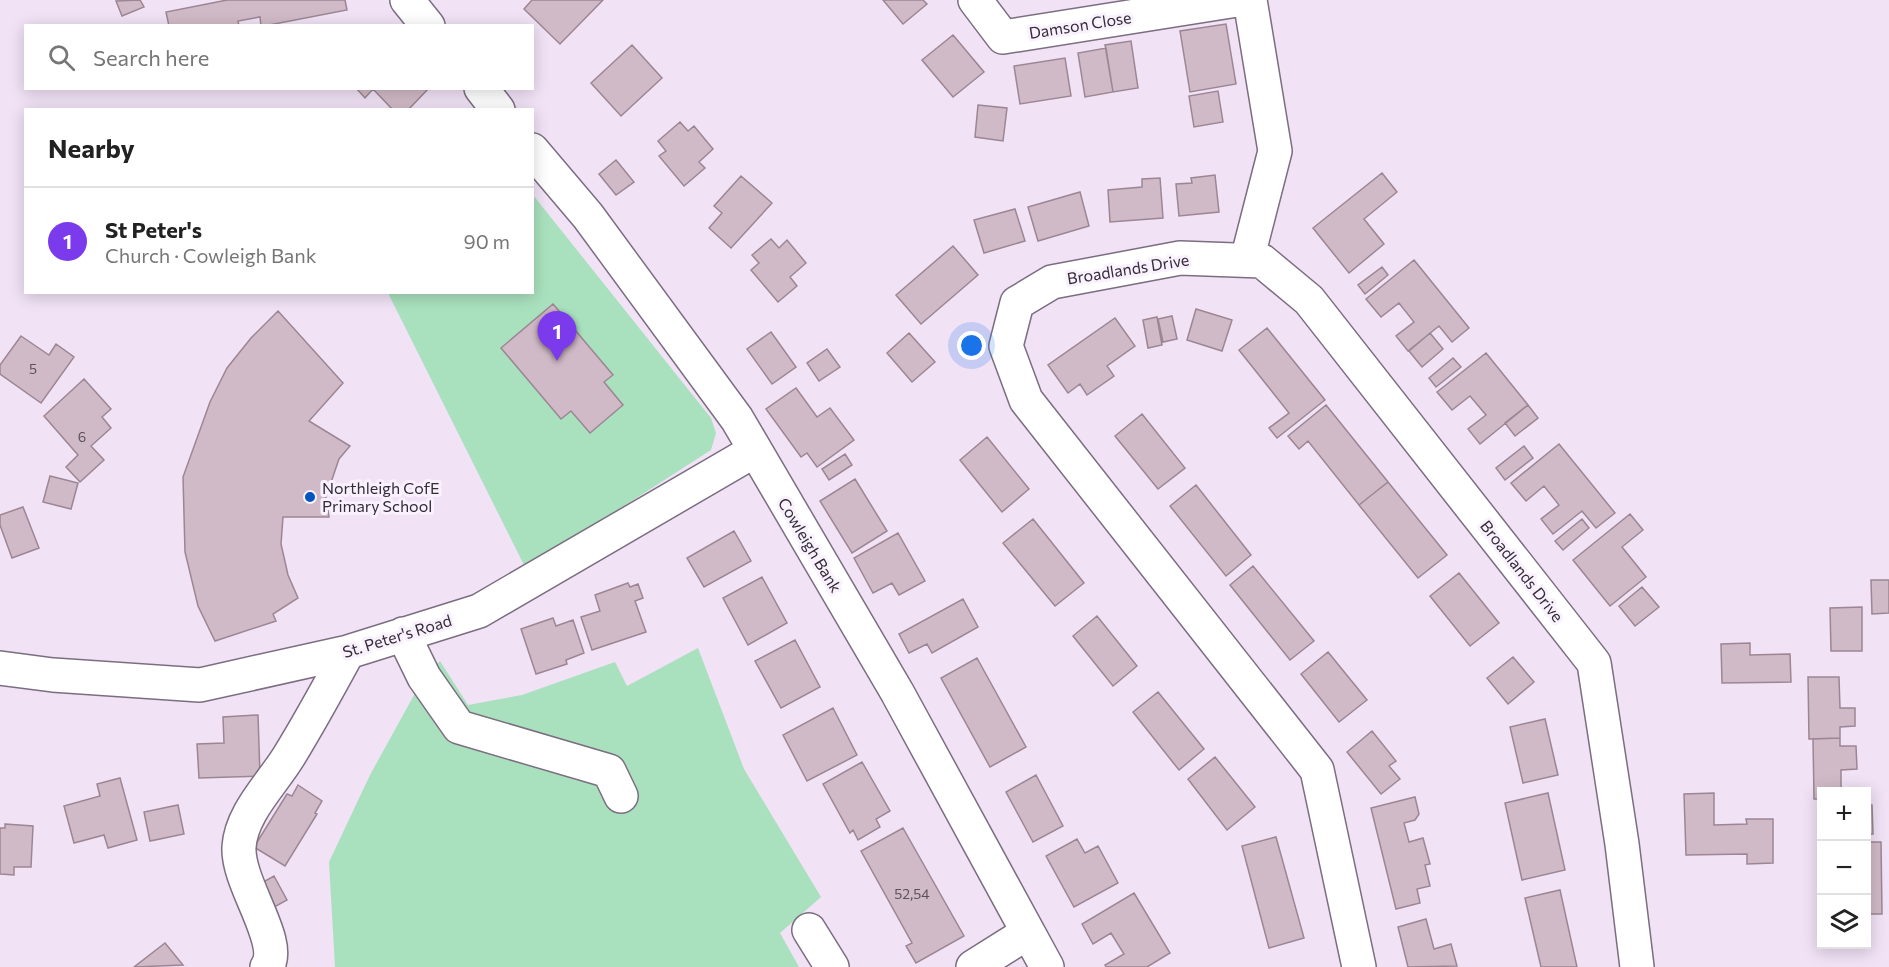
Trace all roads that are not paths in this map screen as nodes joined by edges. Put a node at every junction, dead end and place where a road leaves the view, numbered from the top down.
1 (407, 0) edge
2 (975, 0) edge
3 (1237, 0) edge
4 (1250, 0) edge
5 (426, 24) edge
6 (483, 90) edge
7 (496, 108) edge
8 (534, 152) edge
9 (1247, 260) junction
10 (754, 452) junction
11 (403, 634) junction
12 (348, 652) junction
13 (0, 668) edge
14 (621, 796) dead end
15 (809, 930) dead end
16 (1027, 933) junction
17 (267, 967) edge
18 (832, 967) edge
19 (973, 967) edge
20 (1047, 967) edge
21 (1359, 967) edge
22 (1637, 967) edge

1 - 5 street
2 - 3 street, Damson Close
4 - 9 street
6 - 7 street
8 - 10 street, Cowleigh Bank
9 - 21 street, Broadlands Drive
9 - 22 street, Broadlands Drive
10 - 11 street, St. Peter's Road
10 - 16 street, Cowleigh Bank
11 - 12 street, St. Peter's Road
11 - 14 street
12 - 13 street, St. Peter's Road
12 - 17 street
15 - 18 street
16 - 19 street
16 - 20 street, Cowleigh Bank

